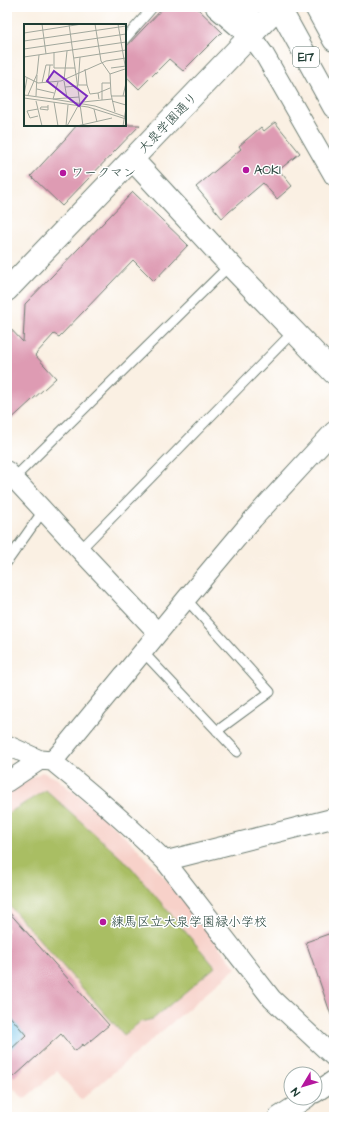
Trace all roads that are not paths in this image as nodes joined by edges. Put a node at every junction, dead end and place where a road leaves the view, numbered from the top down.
1 (153, 7) edge
2 (216, 7) edge
3 (245, 7) edge
4 (278, 7) edge
5 (316, 7) edge
6 (251, 36) junction
7 (126, 38) edge
8 (334, 40) edge
9 (334, 107) edge
10 (133, 160) junction
11 (334, 176) edge
12 (230, 266) junction
13 (7, 290) edge
14 (293, 332) junction
15 (334, 373) edge
16 (334, 430) edge
17 (10, 474) edge
18 (43, 511) junction
19 (80, 550) junction
20 (7, 562) edge
21 (186, 599) junction
22 (158, 633) junction
23 (143, 652) junction
24 (217, 732) junction
25 (7, 745) edge
26 (237, 752) dead end
27 (46, 761) junction
28 (7, 782) edge
29 (334, 818) edge
30 (165, 861) junction
31 (334, 1057) edge
32 (334, 1080) edge
33 (323, 1088) edge
34 (297, 1106) edge
35 (286, 1115) edge

1 - 7 lane
2 - 6 main road
3 - 6 street
4 - 6 main road, 大泉学園通り
4 - 9 main road, E17
5 - 8 main road, E17
6 - 10 main road, 大泉学園通り
6 - 11 street
10 - 12 main road
10 - 13 main road, 大泉学園通り
12 - 14 main road
12 - 17 lane
14 - 15 main road
14 - 19 lane
16 - 21 street
17 - 18 street
18 - 19 street
18 - 20 lane
19 - 22 street
21 - 22 street
21 - 24 lane
22 - 23 street
23 - 24 lane
23 - 27 street
24 - 26 lane
25 - 27 street
27 - 28 street
27 - 30 street
29 - 30 street
30 - 31 street
32 - 33 street
34 - 35 street

